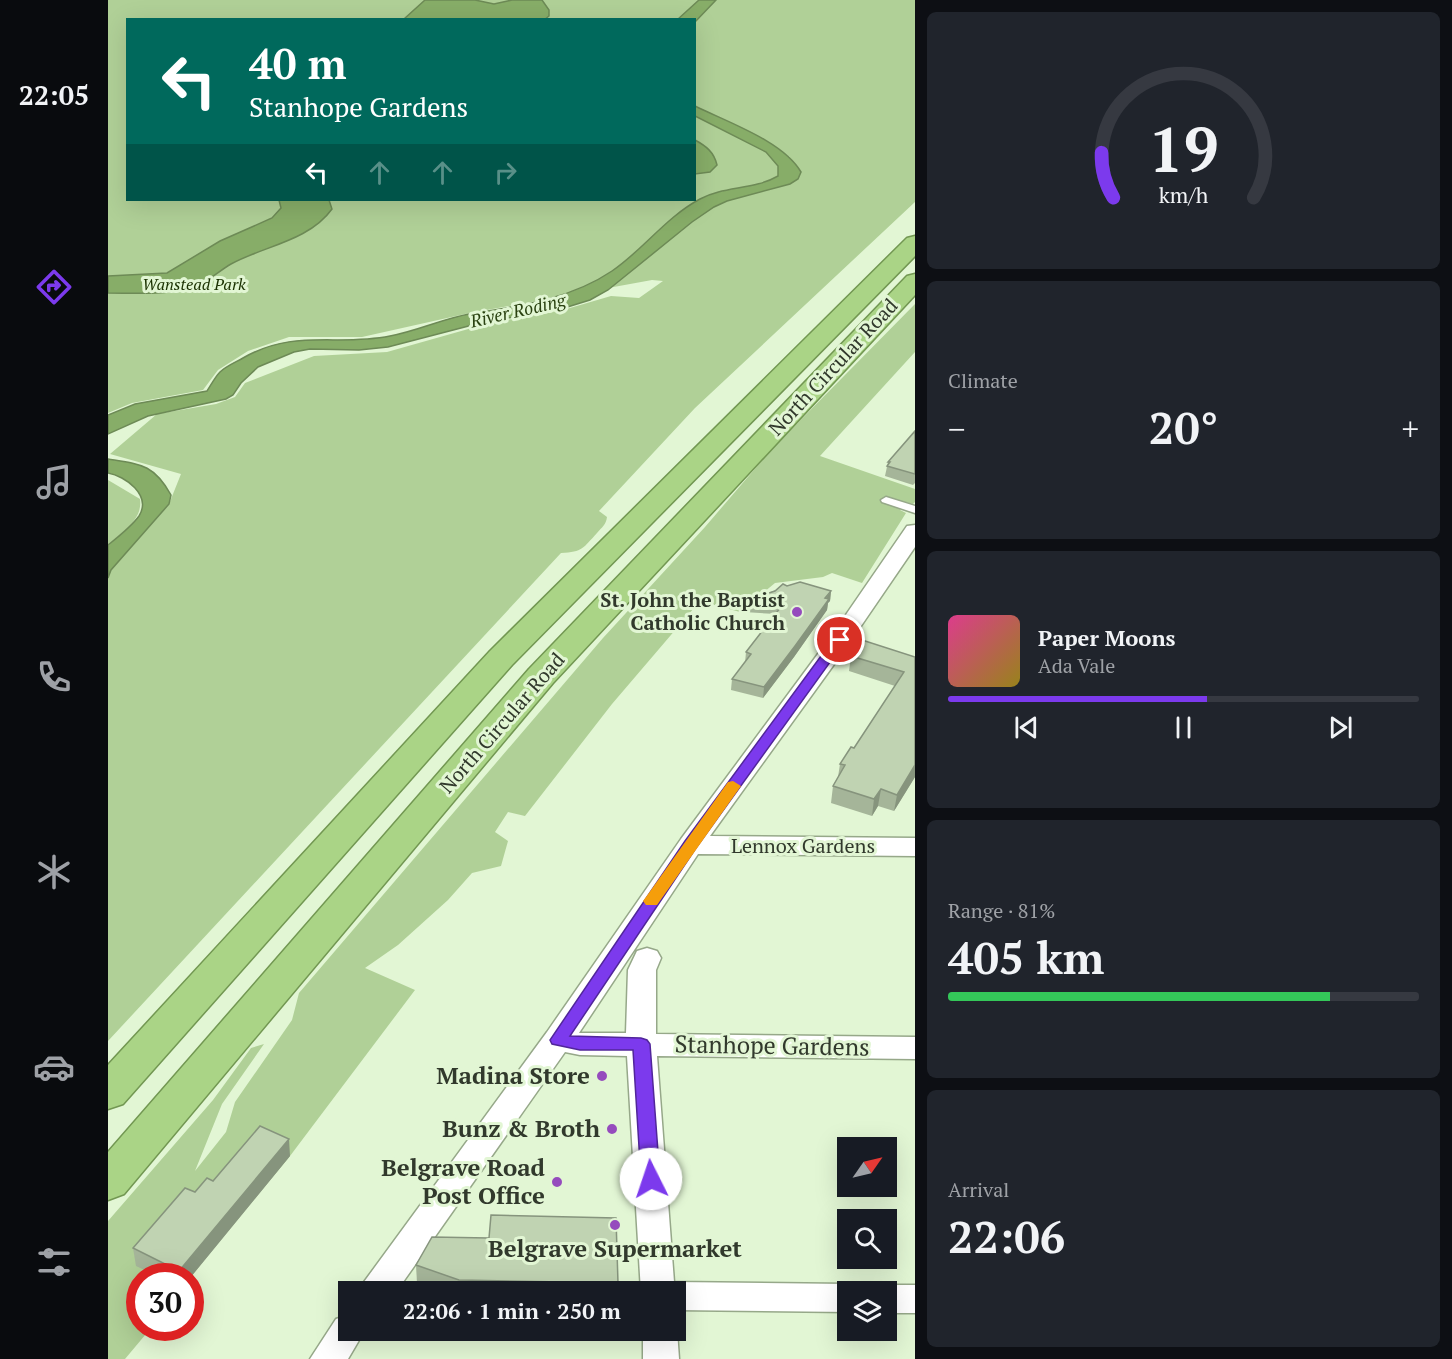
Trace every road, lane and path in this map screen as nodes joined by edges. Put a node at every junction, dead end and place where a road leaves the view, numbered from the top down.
1 (915, 243) edge
2 (915, 281) edge
3 (886, 500) dead end
4 (915, 510) edge
5 (915, 531) edge
6 (690, 845) junction
7 (915, 846) edge
8 (647, 958) dead end
9 (558, 1040) junction
10 (641, 1044) junction
11 (915, 1048) edge
12 (108, 1093) edge
13 (108, 1182) edge
14 (384, 1281) edge
15 (657, 1281) edge
16 (686, 1296) edge
17 (837, 1298) edge
18 (897, 1299) edge
19 (915, 1299) edge
20 (340, 1341) edge
21 (660, 1341) edge
22 (328, 1359) edge
23 (661, 1359) edge

1 - 12 highway, North Circular Road
2 - 13 highway, North Circular Road
3 - 4 lane
5 - 6 street
6 - 7 street, Lennox Gardens
6 - 9 street
8 - 10 street
9 - 10 street, Stanhope Gardens
9 - 14 street
10 - 11 street, Stanhope Gardens
10 - 15 street
16 - 17 street
18 - 19 street
20 - 22 street
21 - 23 street

